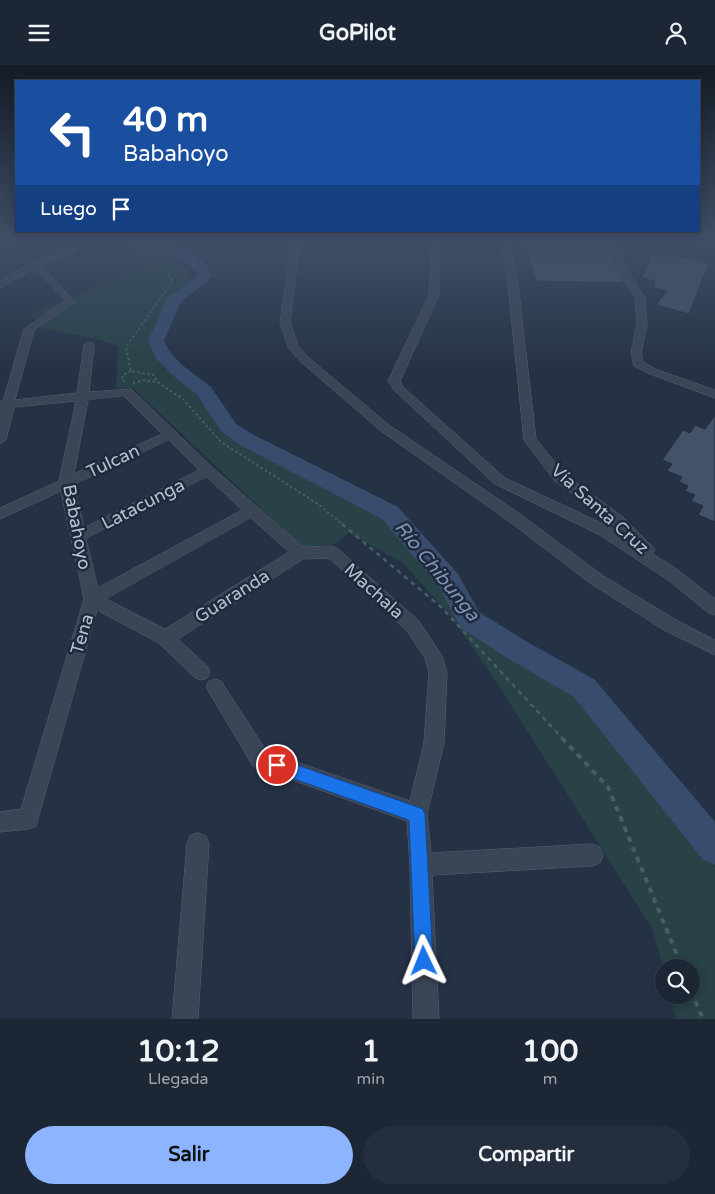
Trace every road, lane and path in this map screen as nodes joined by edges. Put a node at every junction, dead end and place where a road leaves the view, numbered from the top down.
1 (53, 283) edge
2 (172, 283) edge
3 (290, 283) edge
4 (434, 283) edge
5 (513, 283) edge
6 (631, 283) edge
7 (89, 345) dead end
8 (131, 371) junction
9 (157, 382) junction
10 (715, 394) edge
11 (83, 397) junction
12 (4, 405) edge
13 (172, 434) junction
14 (0, 440) edge
15 (208, 471) junction
16 (66, 482) junction
17 (253, 509) junction
18 (0, 514) edge
19 (78, 537) junction
20 (300, 553) junction
21 (671, 575) junction
22 (92, 599) junction
23 (715, 608) edge
24 (165, 638) junction
25 (715, 649) edge
26 (201, 671) dead end
27 (215, 687) dead end
28 (417, 815) junction
29 (0, 822) edge
30 (198, 844) dead end
31 (592, 855) dead end
32 (421, 865) junction
33 (679, 959) edge
34 (697, 1004) edge
35 (185, 1019) edge
36 (426, 1019) edge
37 (703, 1019) edge

1 - 12 street
2 - 8 path
3 - 25 street
4 - 21 street
5 - 21 street, Vía Santa Cruz
6 - 10 street
7 - 11 street, Babahoyo
8 - 9 path
8 - 9 path
9 - 33 path
11 - 12 street
11 - 13 street
11 - 16 street, Babahoyo
12 - 14 street
13 - 15 street
13 - 16 street, Tulcan
15 - 17 street
15 - 19 street, Latacunga
16 - 18 street, Tulcan
16 - 19 street, Babahoyo
17 - 20 street
17 - 22 street, Tena
19 - 22 street, Babahoyo
20 - 24 street, Guaranda
20 - 28 street, Machala
21 - 23 street, Vía Santa Cruz
22 - 24 street
22 - 29 street, Tena
24 - 26 street
27 - 28 street
28 - 32 street, Machala
30 - 35 street
31 - 32 street
32 - 36 street, Machala
34 - 37 path

